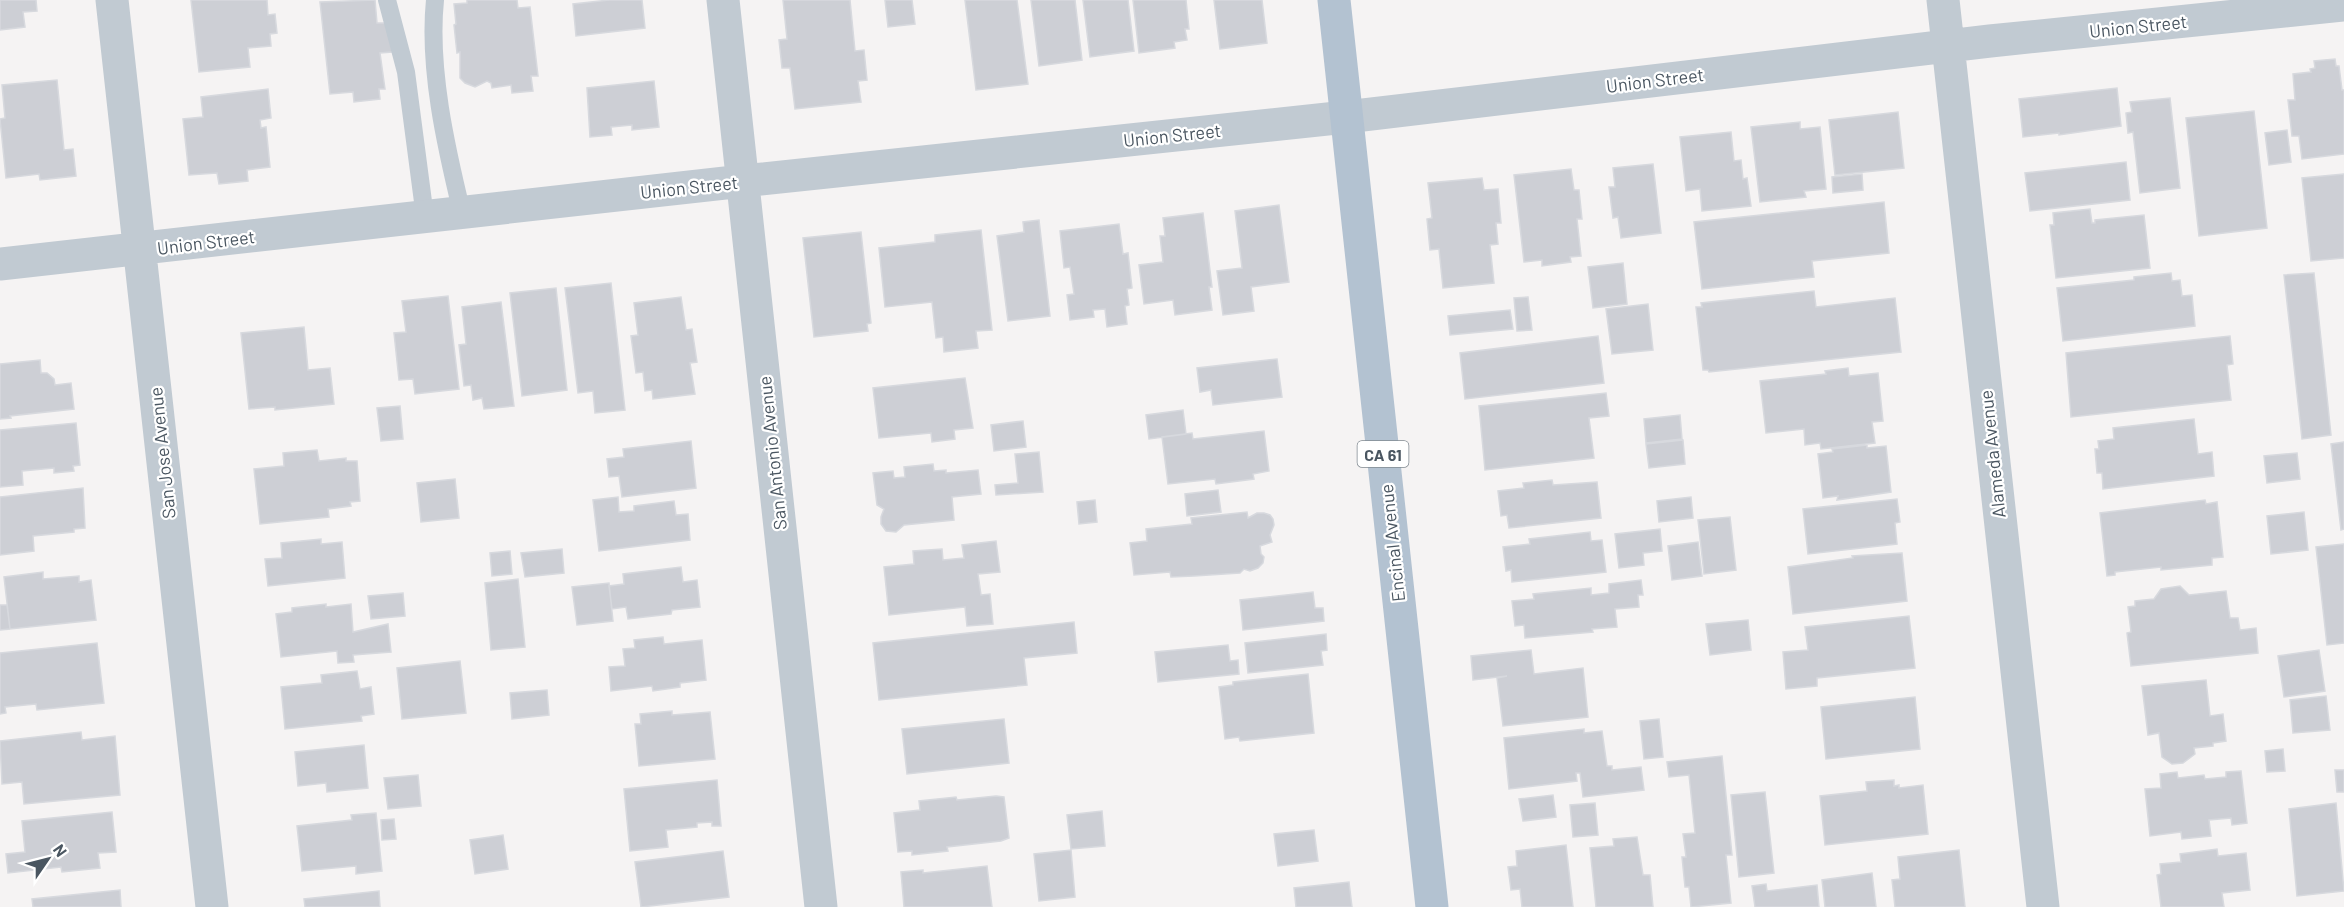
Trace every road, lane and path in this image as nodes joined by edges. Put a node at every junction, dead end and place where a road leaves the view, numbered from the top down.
1 (112, 0) edge
2 (387, 0) edge
3 (435, 0) edge
4 (723, 0) edge
5 (1334, 0) edge
6 (1943, 0) edge
7 (2344, 5) edge
8 (1948, 46) junction
9 (1346, 117) junction
10 (743, 181) junction
11 (462, 213) junction
12 (425, 217) junction
13 (140, 249) junction
14 (0, 264) edge
15 (212, 907) edge
16 (821, 907) edge
17 (1432, 907) edge
18 (2043, 907) edge

1 - 13 street, San Jose Avenue
2 - 12 lane
3 - 11 lane
4 - 10 street, San Antonio Avenue
5 - 9 main road, Encinal Avenue / CA 61
6 - 8 street, Alameda Avenue
7 - 8 street, Union Street
8 - 9 street, Union Street
8 - 18 street, Alameda Avenue
9 - 10 street, Union Street
9 - 17 main road, Encinal Avenue / CA 61
10 - 11 street, Union Street
10 - 16 street, San Antonio Avenue
11 - 12 street, Union Street
12 - 13 street, Union Street
13 - 14 street, Union Street
13 - 15 street, San Jose Avenue

